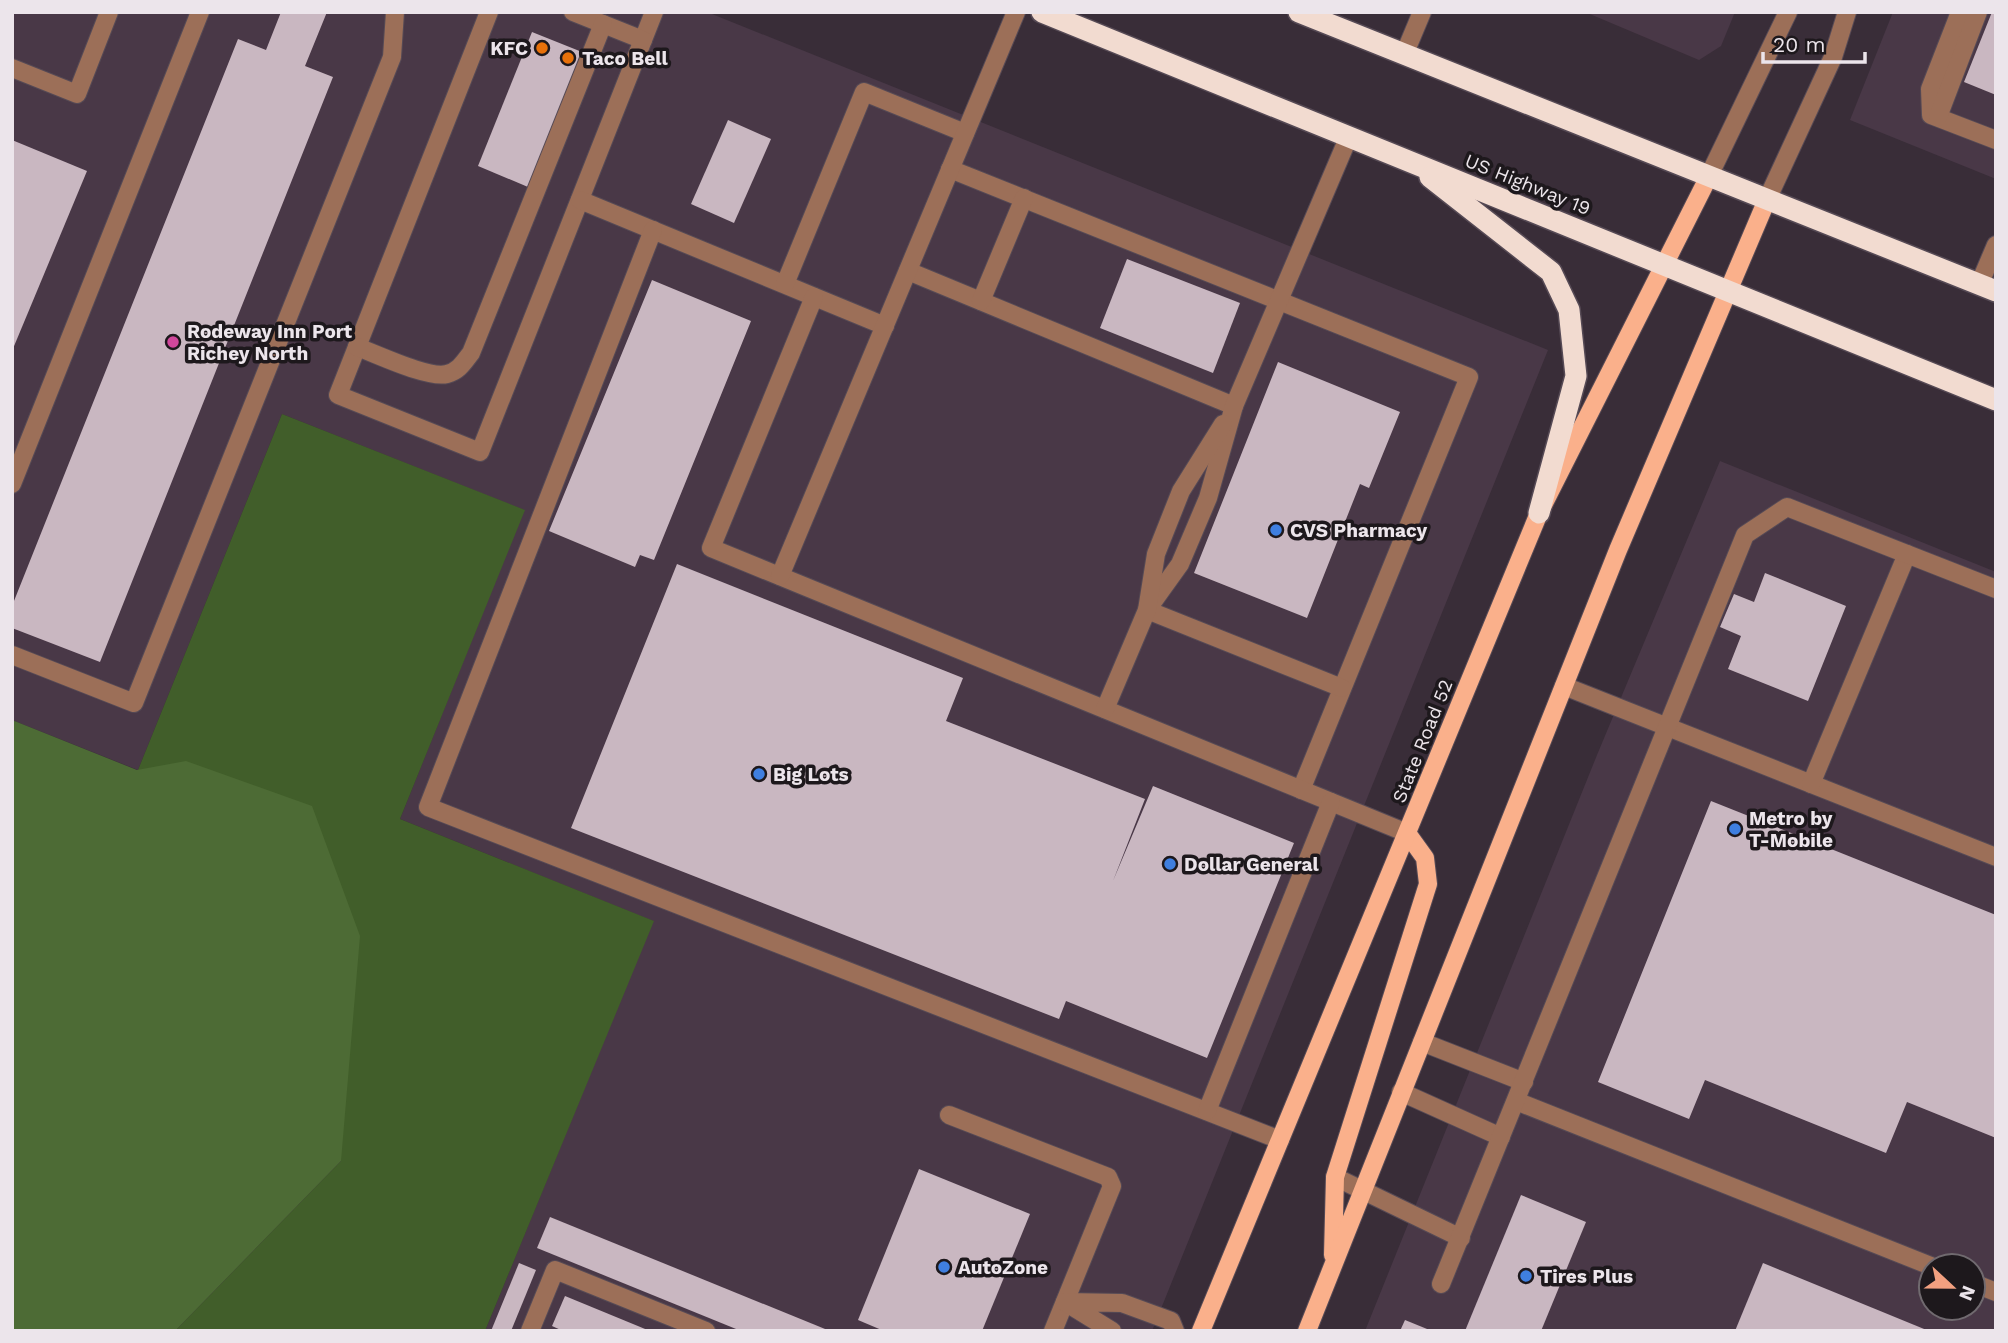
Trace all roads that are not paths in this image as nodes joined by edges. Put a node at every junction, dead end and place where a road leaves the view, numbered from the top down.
1 (109, 12) edge
2 (200, 12) edge
3 (395, 12) edge
4 (489, 12) edge
5 (573, 12) edge
6 (654, 12) edge
7 (1016, 12) edge
8 (1042, 12) edge
9 (1299, 12) edge
10 (1422, 12) edge
11 (1788, 12) edge
12 (1847, 12) edge
13 (1960, 12) edge
14 (1978, 12) edge
15 (603, 24) junction
16 (643, 40) junction
17 (1404, 55) junction
18 (12, 68) edge
19 (1937, 117) junction
20 (965, 133) junction
21 (1349, 136) junction
22 (1996, 140) edge
23 (1410, 160) junction
24 (950, 169) junction
25 (1708, 178) junction
26 (1024, 198) junction
27 (580, 200) junction
28 (1766, 202) junction
29 (653, 230) junction
30 (1996, 245) edge
31 (1663, 263) junction
32 (908, 271) junction
33 (785, 284) junction
34 (1988, 288) edge
35 (1726, 291) junction
36 (814, 297) junction
37 (1279, 299) junction
38 (981, 301) junction
39 (885, 326) junction
40 (357, 347) junction
41 (1996, 400) edge
42 (1234, 406) junction
43 (12, 484) edge
44 (1539, 513) junction
45 (1907, 554) junction
46 (780, 576) junction
47 (1996, 589) edge
48 (1147, 610) junction
49 (12, 655) edge
50 (1564, 687) junction
51 (1342, 688) junction
52 (1105, 709) junction
53 (1669, 728) junction
54 (1811, 784) junction
55 (1301, 790) junction
56 (1331, 802) junction
57 (1407, 833) junction
58 (1996, 856) edge
59 (1422, 1042) junction
60 (1524, 1082) junction
61 (1401, 1092) junction
62 (1517, 1101) junction
63 (1206, 1111) junction
64 (949, 1115) dead end
65 (1501, 1137) junction
66 (1280, 1140) junction
67 (1335, 1177) junction
68 (1363, 1191) junction
69 (1461, 1238) junction
70 (1917, 1260) edge
71 (1333, 1266) junction
72 (1441, 1284) dead end
73 (1065, 1302) junction
74 (530, 1331) edge
75 (706, 1331) edge
76 (1053, 1331) edge
77 (1112, 1331) edge
78 (1175, 1331) edge
79 (1201, 1331) edge
80 (1307, 1331) edge

1 - 18 street
2 - 43 street
3 - 49 street
4 - 40 street
5 - 15 street
6 - 16 street
7 - 20 street
8 - 21 highway, US Highway 19
9 - 17 highway
10 - 17 street
11 - 25 street
12 - 28 street
13 - 19 street
14 - 19 street
15 - 16 street
15 - 40 street
16 - 27 street
17 - 25 highway
19 - 22 street
20 - 24 street
20 - 33 street
21 - 23 highway, US Highway 19
21 - 37 street
23 - 31 highway, US Highway 19
23 - 44 highway
24 - 26 street
24 - 32 street
25 - 28 highway
25 - 31 main road, State Road 52
26 - 37 street
26 - 38 street
27 - 29 street
27 - 40 street
28 - 34 highway
28 - 35 main road
29 - 33 street
29 - 63 street
30 - 34 street
31 - 35 highway, US Highway 19
31 - 44 main road, State Road 52
32 - 38 street
32 - 39 street
33 - 36 street
35 - 41 highway, US Highway 19
35 - 50 main road
36 - 39 street
36 - 46 street
37 - 42 street
37 - 51 street
38 - 42 street
39 - 46 street
42 - 48 street
42 - 48 street
44 - 57 main road, State Road 52
45 - 47 street
45 - 53 street
45 - 54 street
46 - 52 street
48 - 51 street
48 - 52 street
50 - 53 street
50 - 59 main road
51 - 55 street
52 - 55 street
53 - 54 street
53 - 60 street
54 - 58 street
55 - 56 street
56 - 57 street
56 - 63 street
57 - 66 main road, State Road 52
57 - 67 main road
59 - 60 street
59 - 61 main road
60 - 62 street
61 - 65 street
61 - 68 main road
62 - 65 street
62 - 70 street
63 - 66 street
64 - 73 street
65 - 69 street
66 - 79 main road, State Road 52
67 - 68 street
67 - 71 main road
68 - 69 street
68 - 71 main road
69 - 72 street
71 - 80 main road
73 - 76 street
73 - 77 street
73 - 78 street
74 - 75 street

